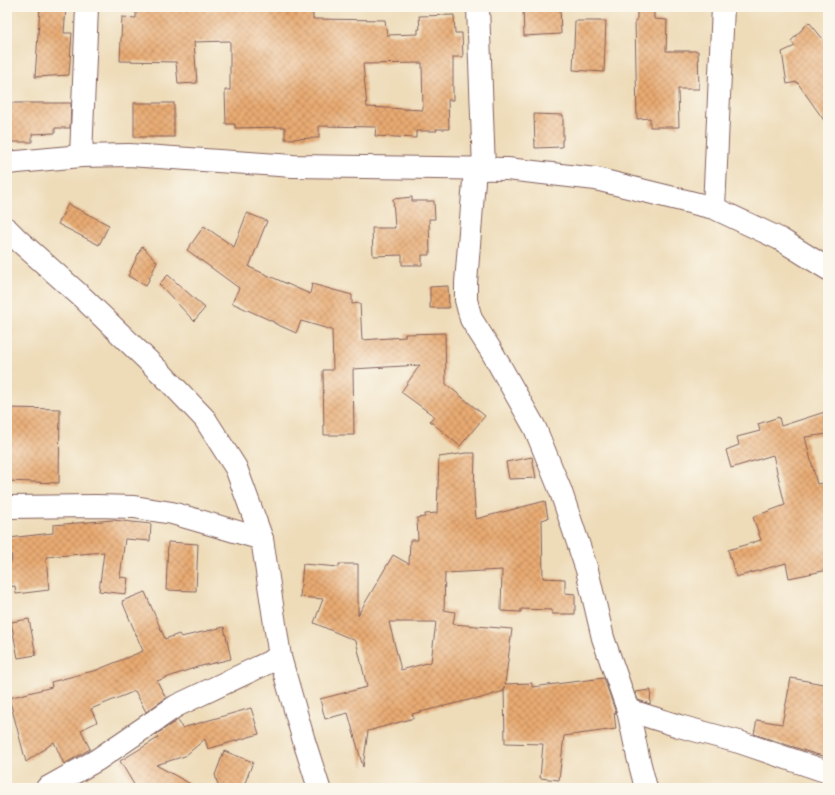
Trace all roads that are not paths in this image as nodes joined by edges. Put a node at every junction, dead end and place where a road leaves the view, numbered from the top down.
1 (87, 7) edge
2 (478, 7) edge
3 (723, 7) edge
4 (82, 156) junction
5 (7, 162) edge
6 (479, 168) junction
7 (714, 208) junction
8 (7, 229) edge
9 (828, 269) edge
10 (7, 507) edge
11 (262, 539) junction
12 (280, 657) junction
13 (628, 710) junction
14 (828, 772) edge
15 (47, 788) edge
16 (319, 788) edge
17 (646, 788) edge

1 - 4 street
2 - 6 street
3 - 7 street
4 - 5 street
4 - 6 street
6 - 7 street
6 - 13 street
7 - 9 street
8 - 11 street
10 - 11 street
11 - 12 street
12 - 15 street
12 - 16 street
13 - 14 street
13 - 17 street

